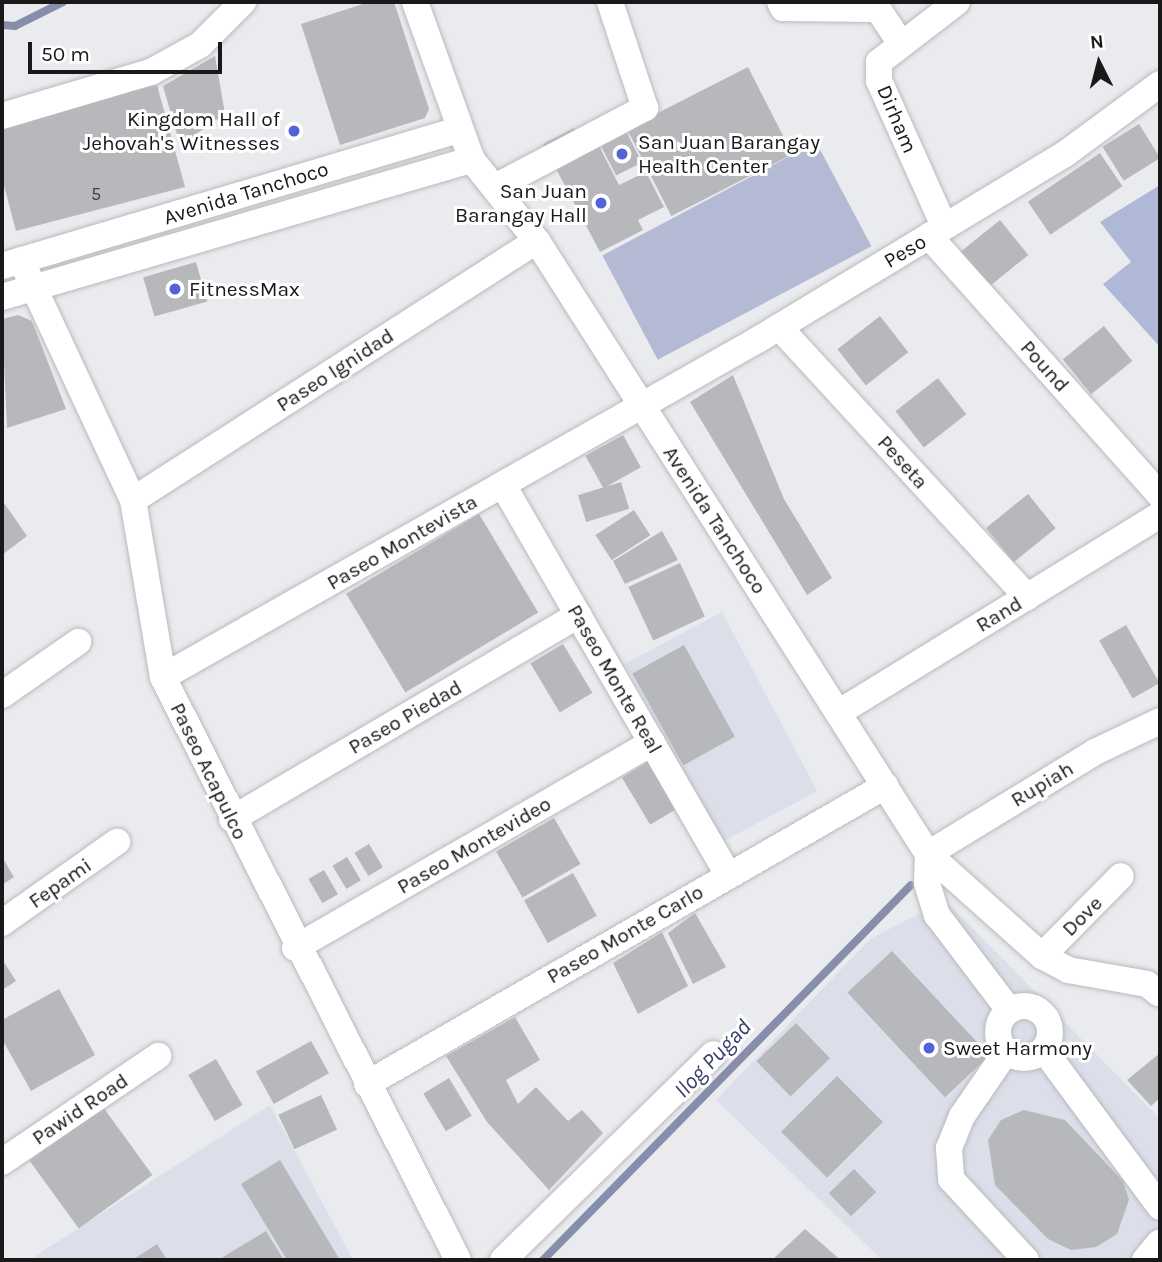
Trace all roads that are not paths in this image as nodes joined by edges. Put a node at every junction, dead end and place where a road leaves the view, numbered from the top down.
1 (243, 2) edge
2 (415, 2) edge
3 (610, 2) edge
4 (780, 2) edge
5 (957, 2) edge
6 (901, 44) junction
7 (1160, 84) edge
8 (2, 116) edge
9 (458, 130) junction
10 (471, 160) junction
11 (495, 187) junction
12 (937, 231) junction
13 (537, 241) junction
14 (12, 263) edge
15 (34, 288) junction
16 (2, 297) edge
17 (779, 327) junction
18 (642, 405) junction
19 (503, 485) junction
20 (1160, 495) edge
21 (133, 500) junction
22 (1160, 514) edge
23 (1027, 597) junction
24 (578, 615) junction
25 (78, 642) dead end
26 (163, 677) junction
27 (2, 695) edge
28 (838, 713) junction
29 (1160, 721) edge
30 (652, 743) junction
31 (885, 786) junction
32 (232, 819) junction
33 (117, 842) dead end
34 (928, 854) junction
35 (728, 874) junction
36 (1121, 877) dead end
37 (2, 923) edge
38 (295, 948) junction
39 (1042, 956) junction
40 (1160, 993) edge
41 (1009, 1010) junction
42 (1044, 1050) junction
43 (1006, 1052) junction
44 (713, 1054) dead end
45 (158, 1056) dead end
46 (367, 1084) junction
47 (2, 1162) edge
48 (1160, 1208) edge
49 (1160, 1242) edge
50 (458, 1260) edge
51 (503, 1260) edge
52 (1026, 1260) edge
53 (1145, 1260) edge

1 - 8 street
2 - 9 street
3 - 11 street
4 - 6 street
5 - 6 street, Dirham
6 - 12 street, Dirham
7 - 12 street, Peso
9 - 10 street, Avenida Tanchoco
9 - 14 street, Avenida Tanchoco
10 - 11 street, Avenida Tanchoco
10 - 15 street, Avenida Tanchoco
11 - 13 street, Avenida Tanchoco
12 - 17 street, Peso
12 - 20 street, Pound
13 - 18 street, Avenida Tanchoco
13 - 21 street, Paseo Ignidad
14 - 15 street, Paseo Acapulco
15 - 16 street, Avenida Tanchoco
15 - 21 street, Paseo Acapulco
17 - 18 street, Peso
17 - 23 street, Peseta
18 - 19 street, Paseo Montevista
18 - 28 street, Avenida Tanchoco
19 - 24 street, Paseo Monte Real
19 - 26 street, Paseo Montevista
21 - 26 street, Paseo Acapulco
22 - 23 street, Rand
23 - 28 street, Rand
24 - 30 street, Paseo Monte Real
24 - 32 street, Paseo Piedad
25 - 27 street
26 - 32 street, Paseo Acapulco
28 - 31 street, Avenida Tanchoco
29 - 34 street, Rupiah
30 - 35 street, Paseo Monte Real
30 - 38 street, Paseo Montevideo
31 - 34 street, Avenida Tanchoco
31 - 35 street, Paseo Monte Carlo
32 - 38 street, Paseo Acapulco
33 - 37 street, Fepami
34 - 39 street, Avenida Tanchoco
34 - 41 street
35 - 46 street, Paseo Monte Carlo
36 - 39 street, Dove
38 - 46 street, Paseo Acapulco
39 - 40 street, Avenida Tanchoco
41 - 42 street
41 - 43 street
42 - 43 street
42 - 48 street
43 - 52 street
44 - 51 street
45 - 47 street, Pawid Road
46 - 50 street, Paseo Acapulco
49 - 53 street

